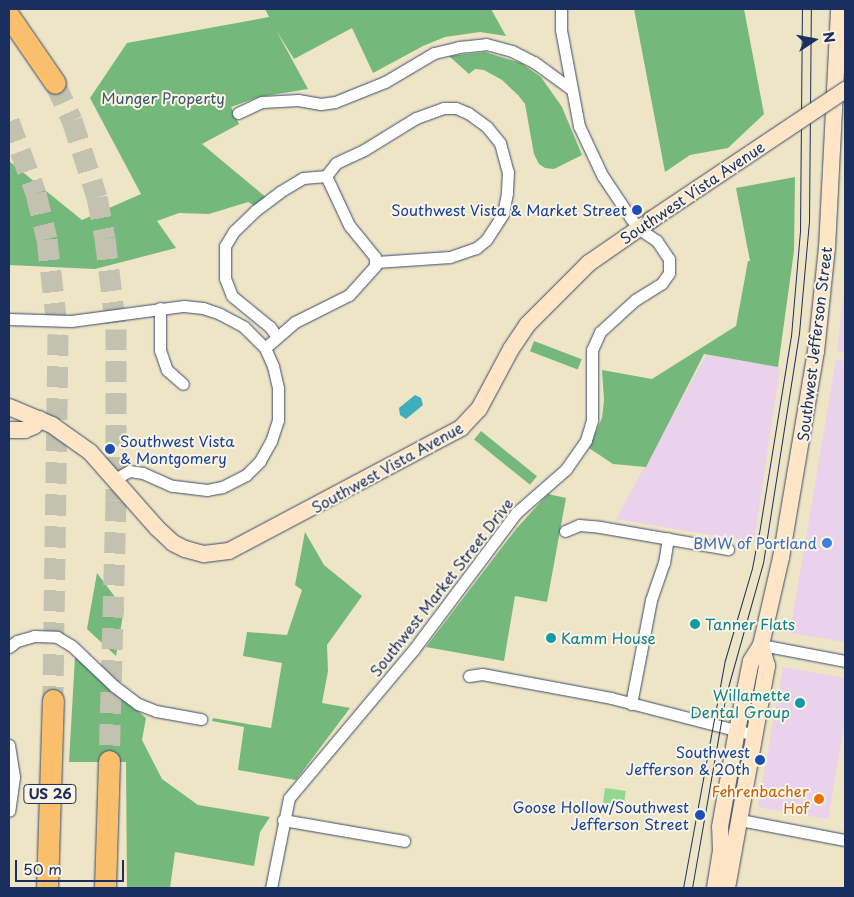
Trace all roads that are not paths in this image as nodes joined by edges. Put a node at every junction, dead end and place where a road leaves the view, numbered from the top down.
1 (561, 9) edge
2 (839, 9) edge
3 (9, 16) edge
4 (54, 83) tunnel mouth
5 (571, 89) junction
6 (845, 90) edge
7 (238, 113) dead end
8 (326, 176) junction
9 (644, 224) junction
10 (376, 262) junction
11 (160, 308) junction
12 (9, 319) edge
13 (277, 337) junction
14 (265, 348) junction
15 (183, 384) dead end
16 (9, 407) edge
17 (40, 419) junction
18 (9, 430) edge
19 (115, 478) junction
20 (565, 531) dead end
21 (668, 538) junction
22 (728, 549) dead end
23 (761, 645) junction
24 (9, 647) edge
25 (845, 660) edge
26 (469, 676) dead end
27 (53, 700) tunnel mouth
28 (631, 704) junction
29 (201, 719) dead end
30 (738, 731) junction
31 (755, 735) junction
32 (9, 745) edge
33 (108, 761) tunnel mouth
34 (9, 811) edge
35 (283, 820) junction
36 (740, 820) junction
37 (845, 840) edge
38 (404, 841) dead end
39 (47, 888) edge
40 (105, 888) edge
41 (271, 888) edge
42 (715, 888) edge
43 (727, 888) edge

1 - 5 street, Southwest Market Street Drive
2 - 23 main road, Southwest Jefferson Street
3 - 4 highway
5 - 7 street
5 - 9 street, Southwest Market Street Drive
6 - 9 main road, Southwest Vista Avenue, bridge
8 - 10 street
8 - 10 street
8 - 13 street
9 - 19 main road, Southwest Vista Avenue
9 - 35 street, Southwest Market Street Drive
10 - 13 street
11 - 12 street
11 - 14 street
11 - 15 street
13 - 14 street
14 - 19 street
16 - 17 main road, Southwest Vista Avenue
17 - 18 main road
17 - 19 main road, Southwest Vista Avenue
20 - 21 street
21 - 22 street
21 - 28 street
23 - 25 street
23 - 30 main road, Southwest Jefferson Street
23 - 31 main road, Southwest Jefferson Street
24 - 29 street
26 - 28 street
27 - 39 highway, US 26
28 - 30 street
30 - 31 street
30 - 42 main road, Southwest Jefferson Street
31 - 36 main road, Southwest Jefferson Street
32 - 34 street
33 - 40 highway
35 - 38 street
35 - 41 street
36 - 37 street
36 - 43 main road, Southwest Jefferson Street

